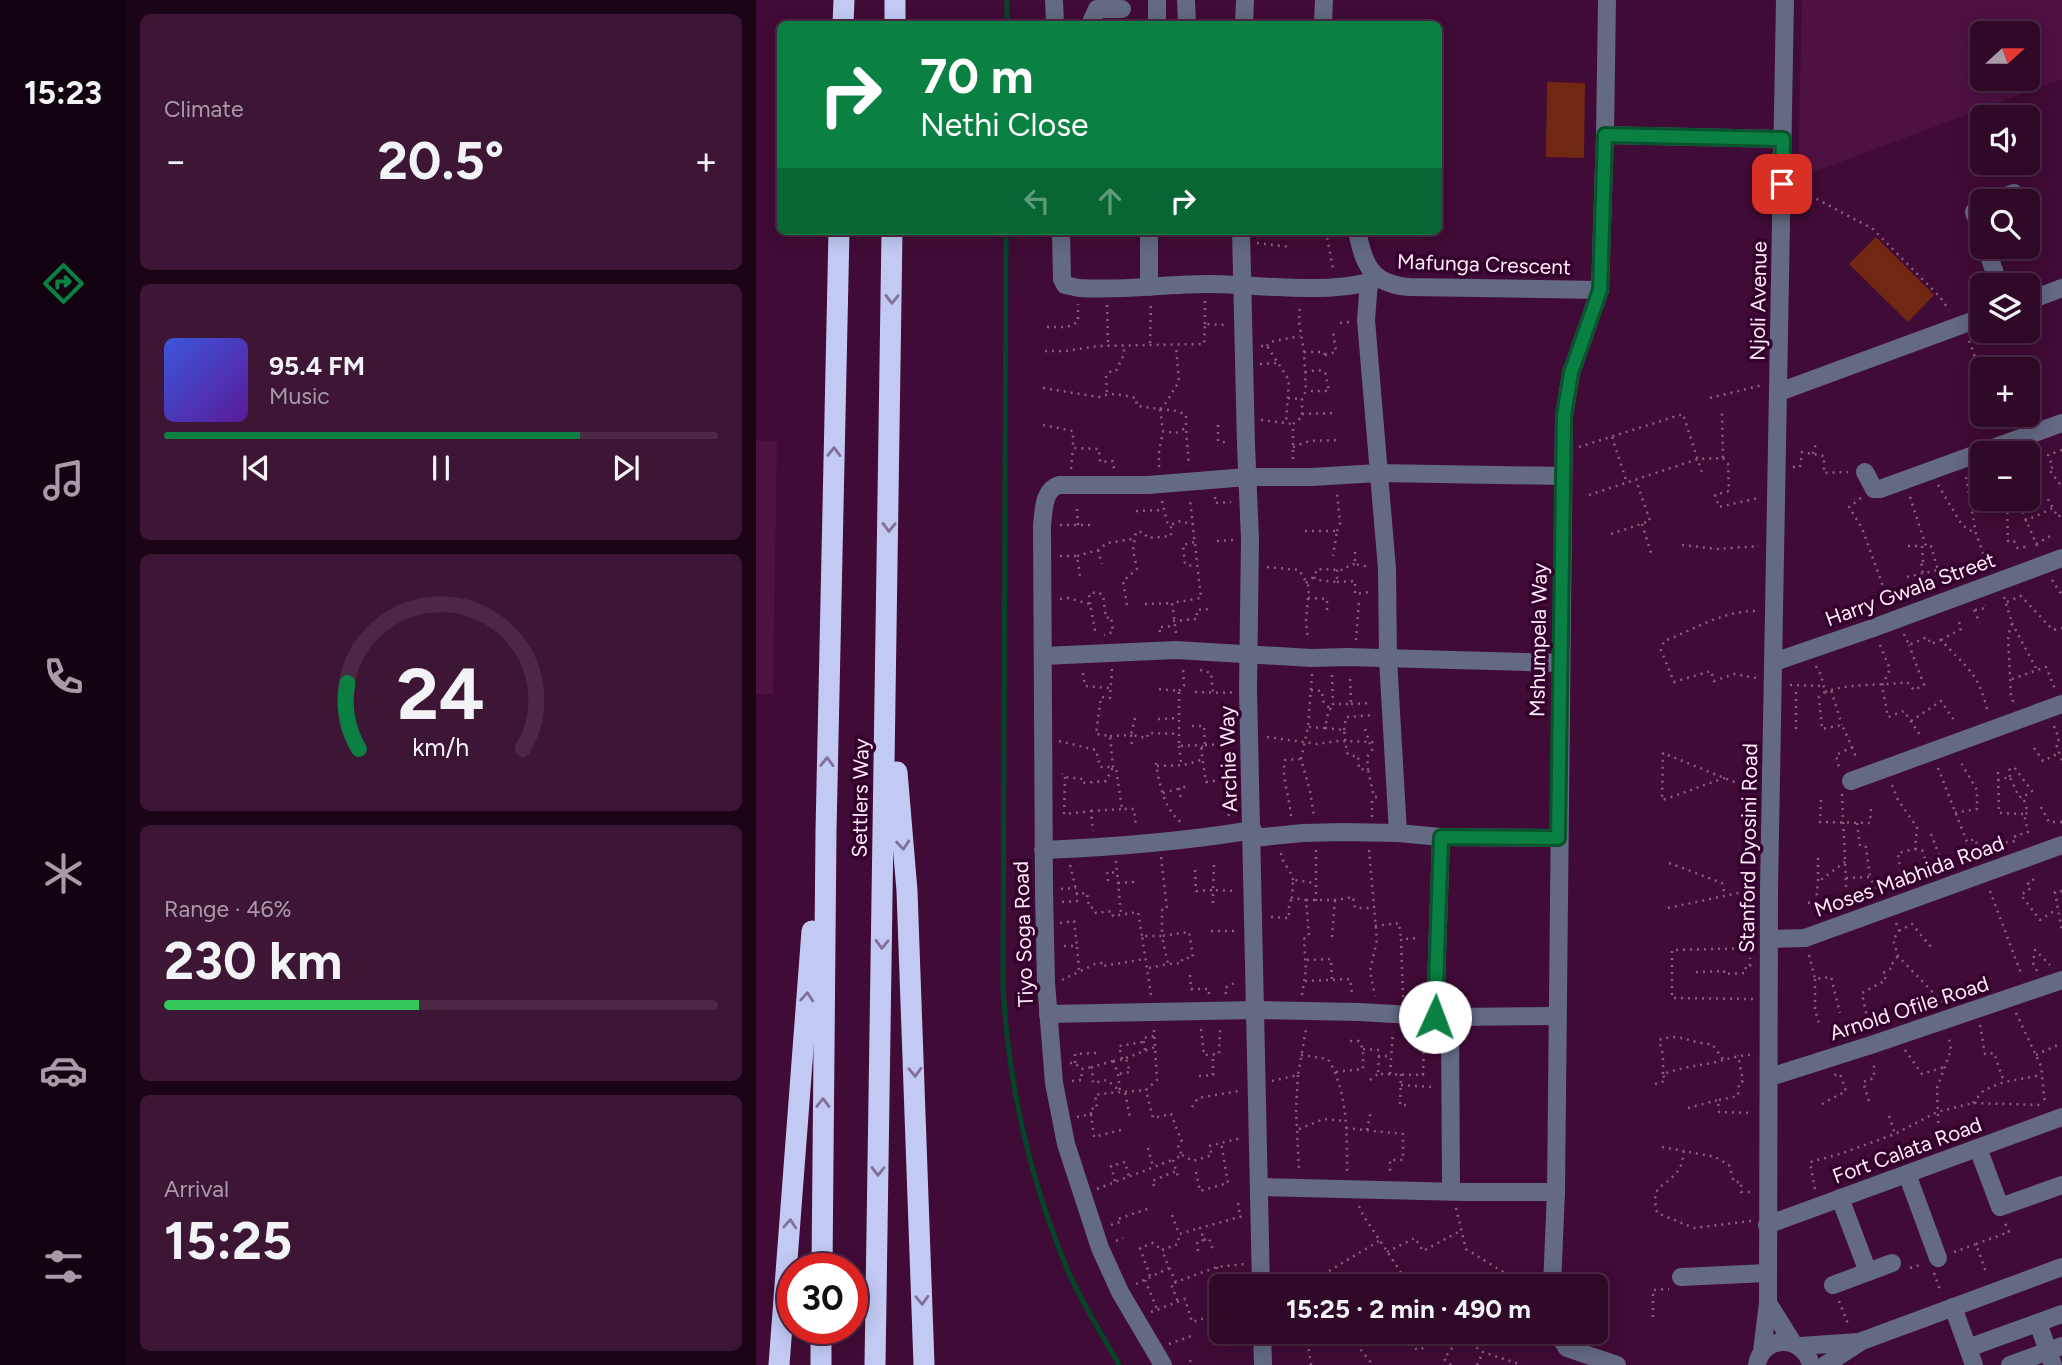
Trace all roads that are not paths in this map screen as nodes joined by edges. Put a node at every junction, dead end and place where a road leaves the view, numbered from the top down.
1 (844, 0) edge
2 (895, 0) edge
3 (1054, 0) edge
4 (1157, 0) edge
5 (1186, 0) edge
6 (1245, 0) edge
7 (1324, 0) edge
8 (1606, 0) edge
9 (1785, 0) edge
10 (1122, 11) edge
11 (844, 21) edge
12 (895, 21) edge
13 (1055, 21) edge
14 (1091, 21) edge
15 (1157, 21) edge
16 (1187, 21) edge
17 (1244, 21) edge
18 (1323, 21) edge
19 (1605, 135) junction
20 (1783, 139) junction
21 (839, 235) edge
22 (892, 235) edge
23 (1060, 235) edge
24 (1149, 235) edge
25 (1249, 235) edge
26 (1358, 235) edge
27 (1373, 281) junction
28 (1248, 285) junction
29 (2062, 288) edge
30 (1600, 290) junction
31 (1150, 294) junction
32 (2040, 296) edge
33 (1970, 322) edge
34 (1779, 387) junction
35 (2062, 423) edge
36 (1865, 472) road end
37 (1378, 473) junction
38 (1563, 476) junction
39 (1247, 477) junction
40 (2062, 558) edge
41 (1248, 654) junction
42 (887, 655) junction
43 (1043, 656) junction
44 (1388, 659) junction
45 (1774, 662) junction
46 (1561, 663) junction
47 (2057, 706) edge
48 (1847, 783) road end
49 (826, 831) junction
50 (1398, 833) junction
51 (1247, 834) junction
52 (1441, 837) junction
53 (1558, 838) junction
54 (2062, 845) edge
55 (1043, 850) junction
56 (1770, 944) junction
57 (2062, 980) edge
58 (1256, 1010) junction
59 (1048, 1014) junction
60 (1557, 1016) junction
61 (1442, 1017) junction
62 (1770, 1077) junction
63 (2053, 1115) edge
64 (1978, 1148) junction
65 (1907, 1174) junction
66 (2062, 1185) edge
67 (1259, 1187) junction
68 (1457, 1192) junction
69 (1556, 1192) junction
70 (1840, 1198) junction
71 (1767, 1225) junction
72 (822, 1253) edge
73 (1938, 1258) road end
74 (1892, 1263) dead end
75 (2062, 1267) edge
76 (1868, 1272) junction
77 (1767, 1273) junction
78 (1261, 1274) edge
79 (1552, 1274) edge
80 (1681, 1277) road end
81 (1833, 1285) road end
82 (1768, 1303) junction
83 (1950, 1308) junction
84 (2062, 1314) edge
85 (2038, 1323) junction
86 (1856, 1336) junction
87 (821, 1344) edge
88 (1262, 1344) edge
89 (1797, 1344) junction
90 (2055, 1354) edge
91 (1566, 1356) edge
92 (1971, 1357) edge
93 (1760, 1358) edge
94 (1158, 1359) edge
95 (2014, 1364) edge
96 (779, 1365) edge
97 (821, 1365) edge
98 (875, 1365) edge
99 (924, 1365) edge
100 (1263, 1365) edge
101 (1617, 1365) edge
102 (1811, 1365) edge
103 (1825, 1365) edge

1 - 11 highway
2 - 12 highway
3 - 13 street
4 - 15 street
5 - 16 street
6 - 17 street
7 - 18 street
8 - 19 street, Mshumpela Way
9 - 20 street, Njoli Avenue
10 - 14 street
19 - 20 street
19 - 30 street, Mshumpela Way
20 - 34 street, Njoli Avenue
49 -> 21 highway, Settlers Way
22 -> 42 highway, Settlers Way
23 - 31 street
24 - 31 street
25 - 28 street, Archie Way
26 - 27 street, Mafunga Crescent
27 - 28 street
27 - 30 street, Mafunga Crescent
27 - 37 street
28 - 31 street
28 - 39 street, Archie Way
29 - 32 street
30 - 38 street, Mshumpela Way
33 - 34 street
34 - 45 street, Stanford Dyosini Road
35 - 36 street
37 - 38 street
37 - 39 street
37 - 44 street
38 - 46 street, Mshumpela Way
39 - 41 street, Archie Way
39 - 43 street, Tiyo Soga Road
40 - 45 street, Harry Gwala Street
41 - 43 street
41 - 44 street
41 - 51 street, Archie Way
42 -> 98 highway, Settlers Way
42 -> 99 highway
43 - 55 street, Tiyo Soga Road
44 - 46 street
44 - 50 street
45 - 56 street, Stanford Dyosini Road
46 - 53 street, Mshumpela Way
47 - 48 street
72 -> 49 highway, Settlers Way
96 -> 49 highway
50 - 51 street
50 - 52 street
51 - 55 street
51 - 58 street, Archie Way
52 - 53 street
52 - 61 street
53 - 60 street, Mshumpela Way
54 - 56 street, Moses Mabhida Road
55 - 59 street, Tiyo Soga Road
56 - 62 street, Stanford Dyosini Road
57 - 62 street, Arnold Ofile Road
58 - 59 street
58 - 61 street
58 - 67 street, Archie Way
59 - 94 street, Tiyo Soga Road
60 - 61 street
60 - 69 street, Mshumpela Way
61 - 68 street
62 - 71 street, Stanford Dyosini Road
63 - 64 street, Fort Calata Road
64 - 65 street, Fort Calata Road
64 - 66 street
65 - 70 street, Fort Calata Road
65 - 73 street
67 - 68 street
67 - 78 street, Archie Way
68 - 69 street
69 - 79 street, Mshumpela Way
70 - 71 street, Fort Calata Road
70 - 76 street
71 - 77 street, Stanford Dyosini Road
74 - 76 street
75 - 83 street
76 - 81 street
77 - 80 street
77 - 82 street, Stanford Dyosini Road
82 - 89 street
82 - 93 street
83 - 86 street
83 - 92 street
84 - 85 street
85 - 90 street
85 - 92 street
86 - 89 street
86 - 103 street
87 - 97 highway
88 - 100 street
89 - 93 street
89 - 102 street
90 - 95 street
91 - 101 street

